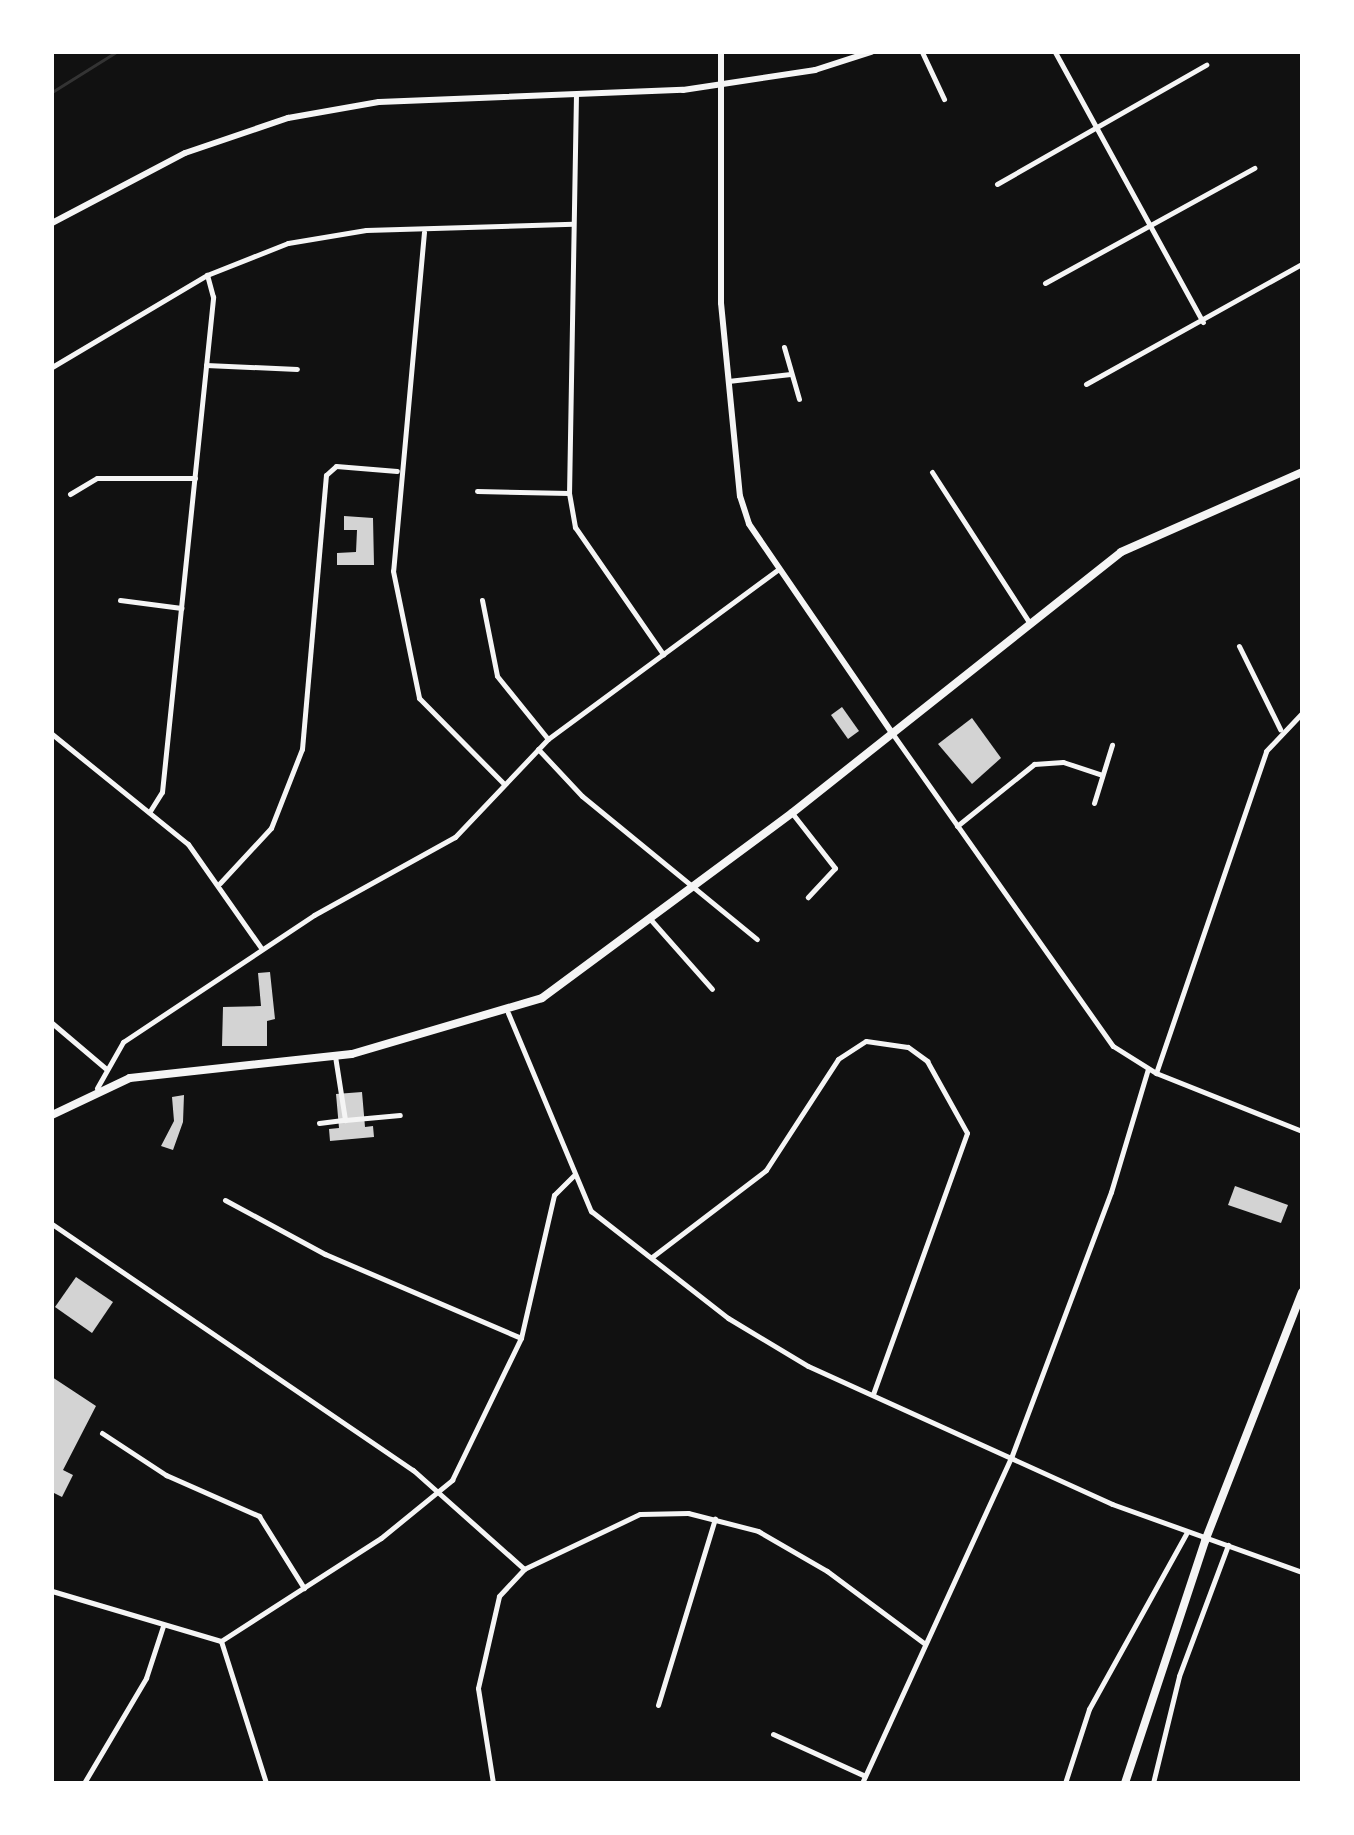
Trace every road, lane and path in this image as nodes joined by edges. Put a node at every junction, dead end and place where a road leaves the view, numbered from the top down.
1 (721, 52) edge
2 (871, 52) edge
3 (922, 52) edge
4 (1055, 52) edge
5 (1206, 65) dead end
6 (722, 86) junction
7 (576, 94) junction
8 (944, 99) dead end
9 (1100, 126) junction
10 (1254, 168) dead end
11 (997, 184) dead end
12 (52, 223) edge
13 (573, 224) junction
14 (1150, 224) junction
15 (424, 232) junction
16 (1302, 264) edge
17 (207, 275) junction
18 (1045, 283) dead end
19 (1203, 322) junction
20 (784, 347) dead end
21 (206, 365) junction
22 (52, 367) edge
23 (297, 369) dead end
24 (791, 374) junction
25 (728, 381) junction
26 (1086, 384) dead end
27 (799, 399) dead end
28 (397, 471) junction
29 (932, 472) dead end
30 (1302, 472) edge
31 (195, 478) junction
32 (477, 491) dead end
33 (569, 493) junction
34 (70, 494) dead end
35 (779, 569) junction
36 (120, 600) dead end
37 (482, 600) dead end
38 (181, 608) junction
39 (1029, 622) junction
40 (1239, 646) dead end
41 (663, 654) junction
42 (1302, 713) edge
43 (1280, 729) junction
44 (892, 733) junction
45 (52, 734) edge
46 (548, 739) junction
47 (1112, 745) dead end
48 (538, 749) junction
49 (1102, 775) junction
50 (504, 784) junction
51 (1094, 803) dead end
52 (150, 811) junction
53 (792, 813) junction
54 (957, 826) junction
55 (220, 883) junction
56 (696, 886) junction
57 (808, 897) dead end
58 (651, 920) junction
59 (757, 939) dead end
60 (261, 948) junction
61 (712, 989) dead end
62 (508, 1013) junction
63 (52, 1023) edge
64 (335, 1056) junction
65 (105, 1068) junction
66 (1148, 1069) junction
67 (1156, 1073) junction
68 (97, 1088) junction
69 (52, 1115) edge
70 (400, 1115) dead end
71 (345, 1120) junction
72 (319, 1123) dead end
73 (1302, 1131) edge
74 (573, 1176) junction
75 (225, 1200) dead end
76 (52, 1224) edge
77 (652, 1257) junction
78 (1302, 1292) edge
79 (521, 1338) junction
80 (873, 1394) junction
81 (102, 1433) dead end
82 (1011, 1458) junction
83 (438, 1492) junction
84 (715, 1518) junction
85 (1186, 1534) junction
86 (1205, 1541) junction
87 (1228, 1545) junction
88 (524, 1569) junction
89 (1302, 1572) edge
90 (304, 1588) junction
91 (52, 1591) edge
92 (163, 1626) junction
93 (221, 1641) junction
94 (924, 1643) junction
95 (658, 1705) dead end
96 (773, 1734) dead end
97 (863, 1780) edge
98 (84, 1783) edge
99 (266, 1783) edge
100 (493, 1783) edge
101 (1065, 1783) edge
102 (1125, 1783) edge
103 (1153, 1783) edge

1 - 6 street
2 - 6 street
3 - 8 street
4 - 9 street
5 - 9 street
6 - 7 street
6 - 25 street
7 - 12 street
7 - 13 street
9 - 11 street
9 - 14 street
10 - 14 street
13 - 15 street
13 - 33 street
14 - 18 street
14 - 19 street
15 - 17 street
15 - 28 street
16 - 19 street
17 - 21 street
17 - 22 street
19 - 26 street
20 - 24 street
21 - 23 street
21 - 31 street
24 - 25 street
24 - 27 street
25 - 35 street
28 - 50 street
28 - 55 street
29 - 39 street
30 - 39 main road
31 - 34 street
31 - 38 street
32 - 33 street
33 - 41 street
35 - 41 street
35 - 44 street
36 - 38 street
37 - 46 street
38 - 52 street
39 - 44 main road
40 - 43 street
41 - 46 street
42 - 43 street
43 - 67 street
44 - 53 main road
44 - 54 street
45 - 52 street
46 - 48 street
47 - 49 street
48 - 50 street
48 - 56 street
49 - 51 street
49 - 54 street
50 - 60 street
52 - 55 street
53 - 56 main road
53 - 57 street
54 - 66 street
55 - 60 street
56 - 58 main road
56 - 59 street
58 - 61 street
58 - 62 main road
60 - 65 street
62 - 64 main road
62 - 74 street
63 - 65 street
64 - 68 main road
64 - 71 street
65 - 68 street
66 - 67 street
66 - 82 street
67 - 73 street
68 - 69 main road
70 - 71 street
71 - 72 street
74 - 77 street
74 - 79 street
75 - 79 street
76 - 83 street
77 - 80 street
77 - 80 street
78 - 86 main road
79 - 83 street
80 - 82 street
81 - 90 street
82 - 85 street
82 - 94 street
83 - 88 street
83 - 90 street
84 - 88 street
84 - 94 street
84 - 95 street
85 - 86 street
85 - 101 street
86 - 87 street
86 - 102 main road
87 - 89 street
87 - 103 street
88 - 100 street
90 - 93 street
91 - 92 street
92 - 93 street
92 - 98 street
93 - 99 street
94 - 97 street
96 - 97 street

